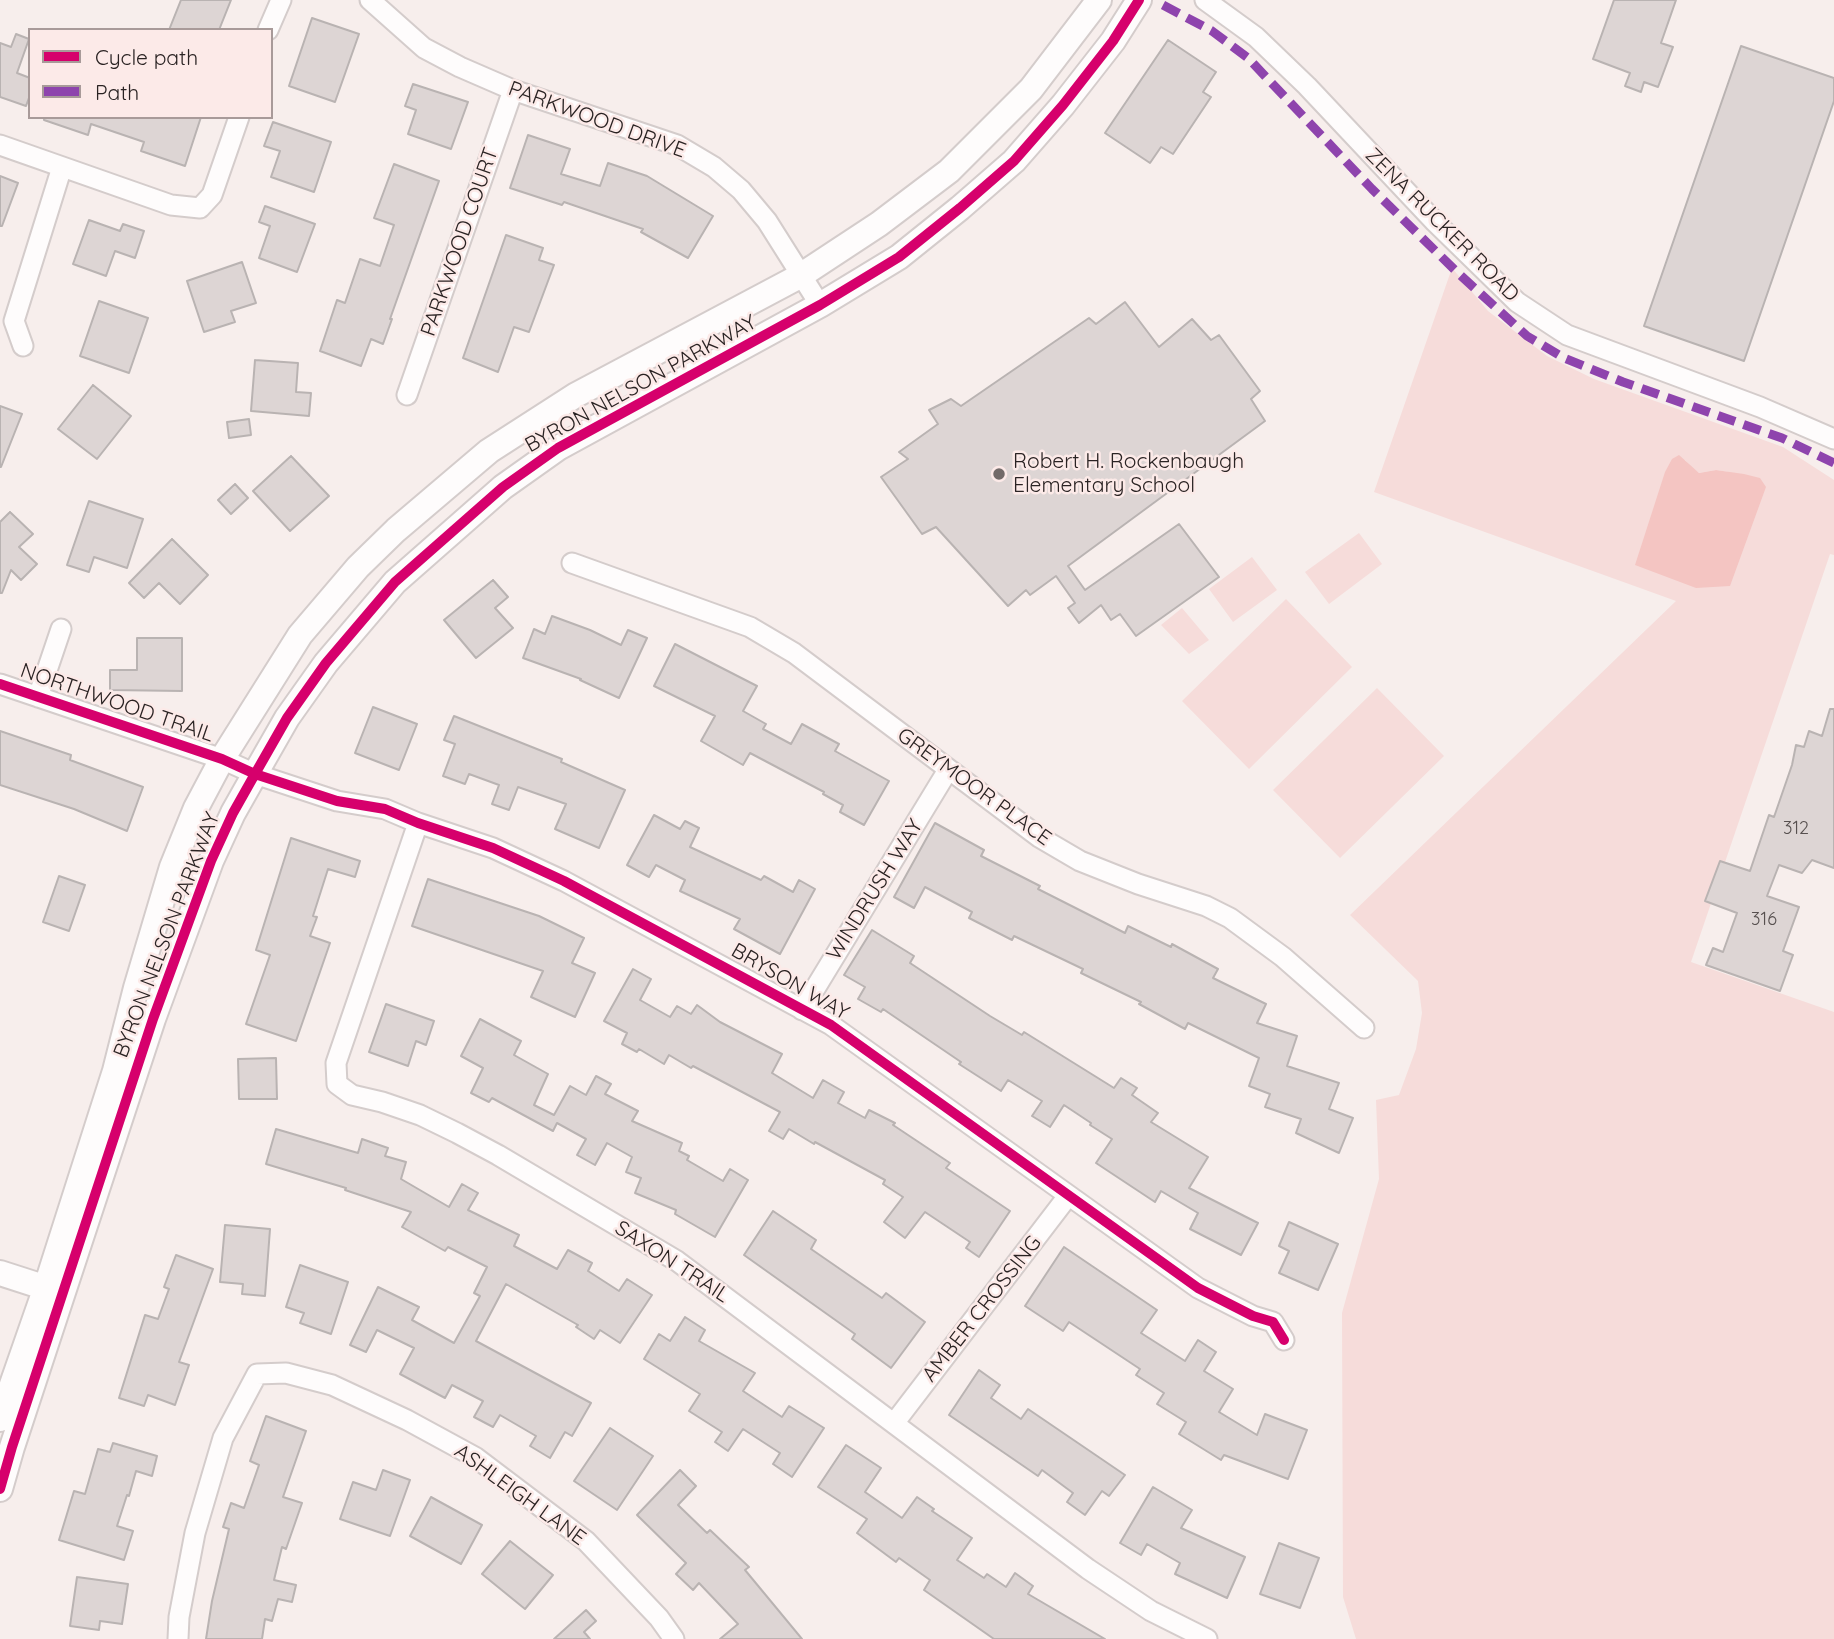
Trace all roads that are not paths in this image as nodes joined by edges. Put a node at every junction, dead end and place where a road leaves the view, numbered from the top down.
1 (281, 0) edge
2 (370, 0) edge
3 (1099, 0) edge
4 (1139, 0) edge
5 (1205, 0) edge
6 (269, 28) edge
7 (513, 90) junction
8 (238, 119) edge
9 (989, 133) junction
10 (0, 145) edge
11 (1014, 161) junction
12 (62, 167) junction
13 (800, 276) junction
14 (820, 305) junction
15 (23, 346) dead end
16 (407, 395) dead end
17 (1834, 439) edge
18 (572, 563) dead end
19 (61, 629) dead end
20 (0, 684) edge
21 (38, 696) junction
22 (222, 759) junction
23 (948, 771) junction
24 (254, 774) junction
25 (418, 823) junction
26 (802, 1010) junction
27 (1364, 1028) dead end
28 (111, 1114) junction
29 (1068, 1196) junction
30 (0, 1273) edge
31 (54, 1291) junction
32 (1284, 1340) dead end
33 (0, 1419) edge
34 (895, 1422) junction
35 (6, 1446) edge
36 (0, 1489) edge
37 (178, 1639) edge
38 (674, 1639) edge
39 (1207, 1639) edge

1 - 6 street
2 - 7 street, PARKWOOD DRIVE
3 - 9 street, BYRON NELSON PARKWAY
4 - 11 street, BYRON NELSON PARKWAY
5 - 17 street, ZENA RUCKER ROAD
7 - 13 street, PARKWOOD DRIVE
7 - 16 street, PARKWOOD COURT
8 - 12 street
9 - 11 street
9 - 13 street, BYRON NELSON PARKWAY
10 - 12 street
11 - 14 street, BYRON NELSON PARKWAY
12 - 15 street
13 - 14 street, PARKWOOD DRIVE
13 - 22 street, BYRON NELSON PARKWAY
14 - 24 street, BYRON NELSON PARKWAY
18 - 23 street, GREYMOOR PLACE
19 - 21 street
20 - 21 street, NORTHWOOD TRAIL
21 - 22 street, NORTHWOOD TRAIL
22 - 24 street, BRYSON WAY
22 - 28 street, BYRON NELSON PARKWAY
23 - 26 street, WINDRUSH WAY
23 - 27 street, GREYMOOR PLACE
24 - 25 street, BRYSON WAY
24 - 28 street, BYRON NELSON PARKWAY
25 - 26 street, BRYSON WAY
25 - 34 street, SAXON TRAIL
26 - 29 street, BRYSON WAY
28 - 31 street, BYRON NELSON PARKWAY
29 - 32 street, BRYSON WAY
29 - 34 street, AMBER CROSSING
30 - 31 street
31 - 33 street, BYRON NELSON PARKWAY
31 - 35 street, BYRON NELSON PARKWAY
34 - 39 street, SAXON TRAIL
35 - 36 street, BYRON NELSON PARKWAY
37 - 38 street, ASHLEIGH LANE

